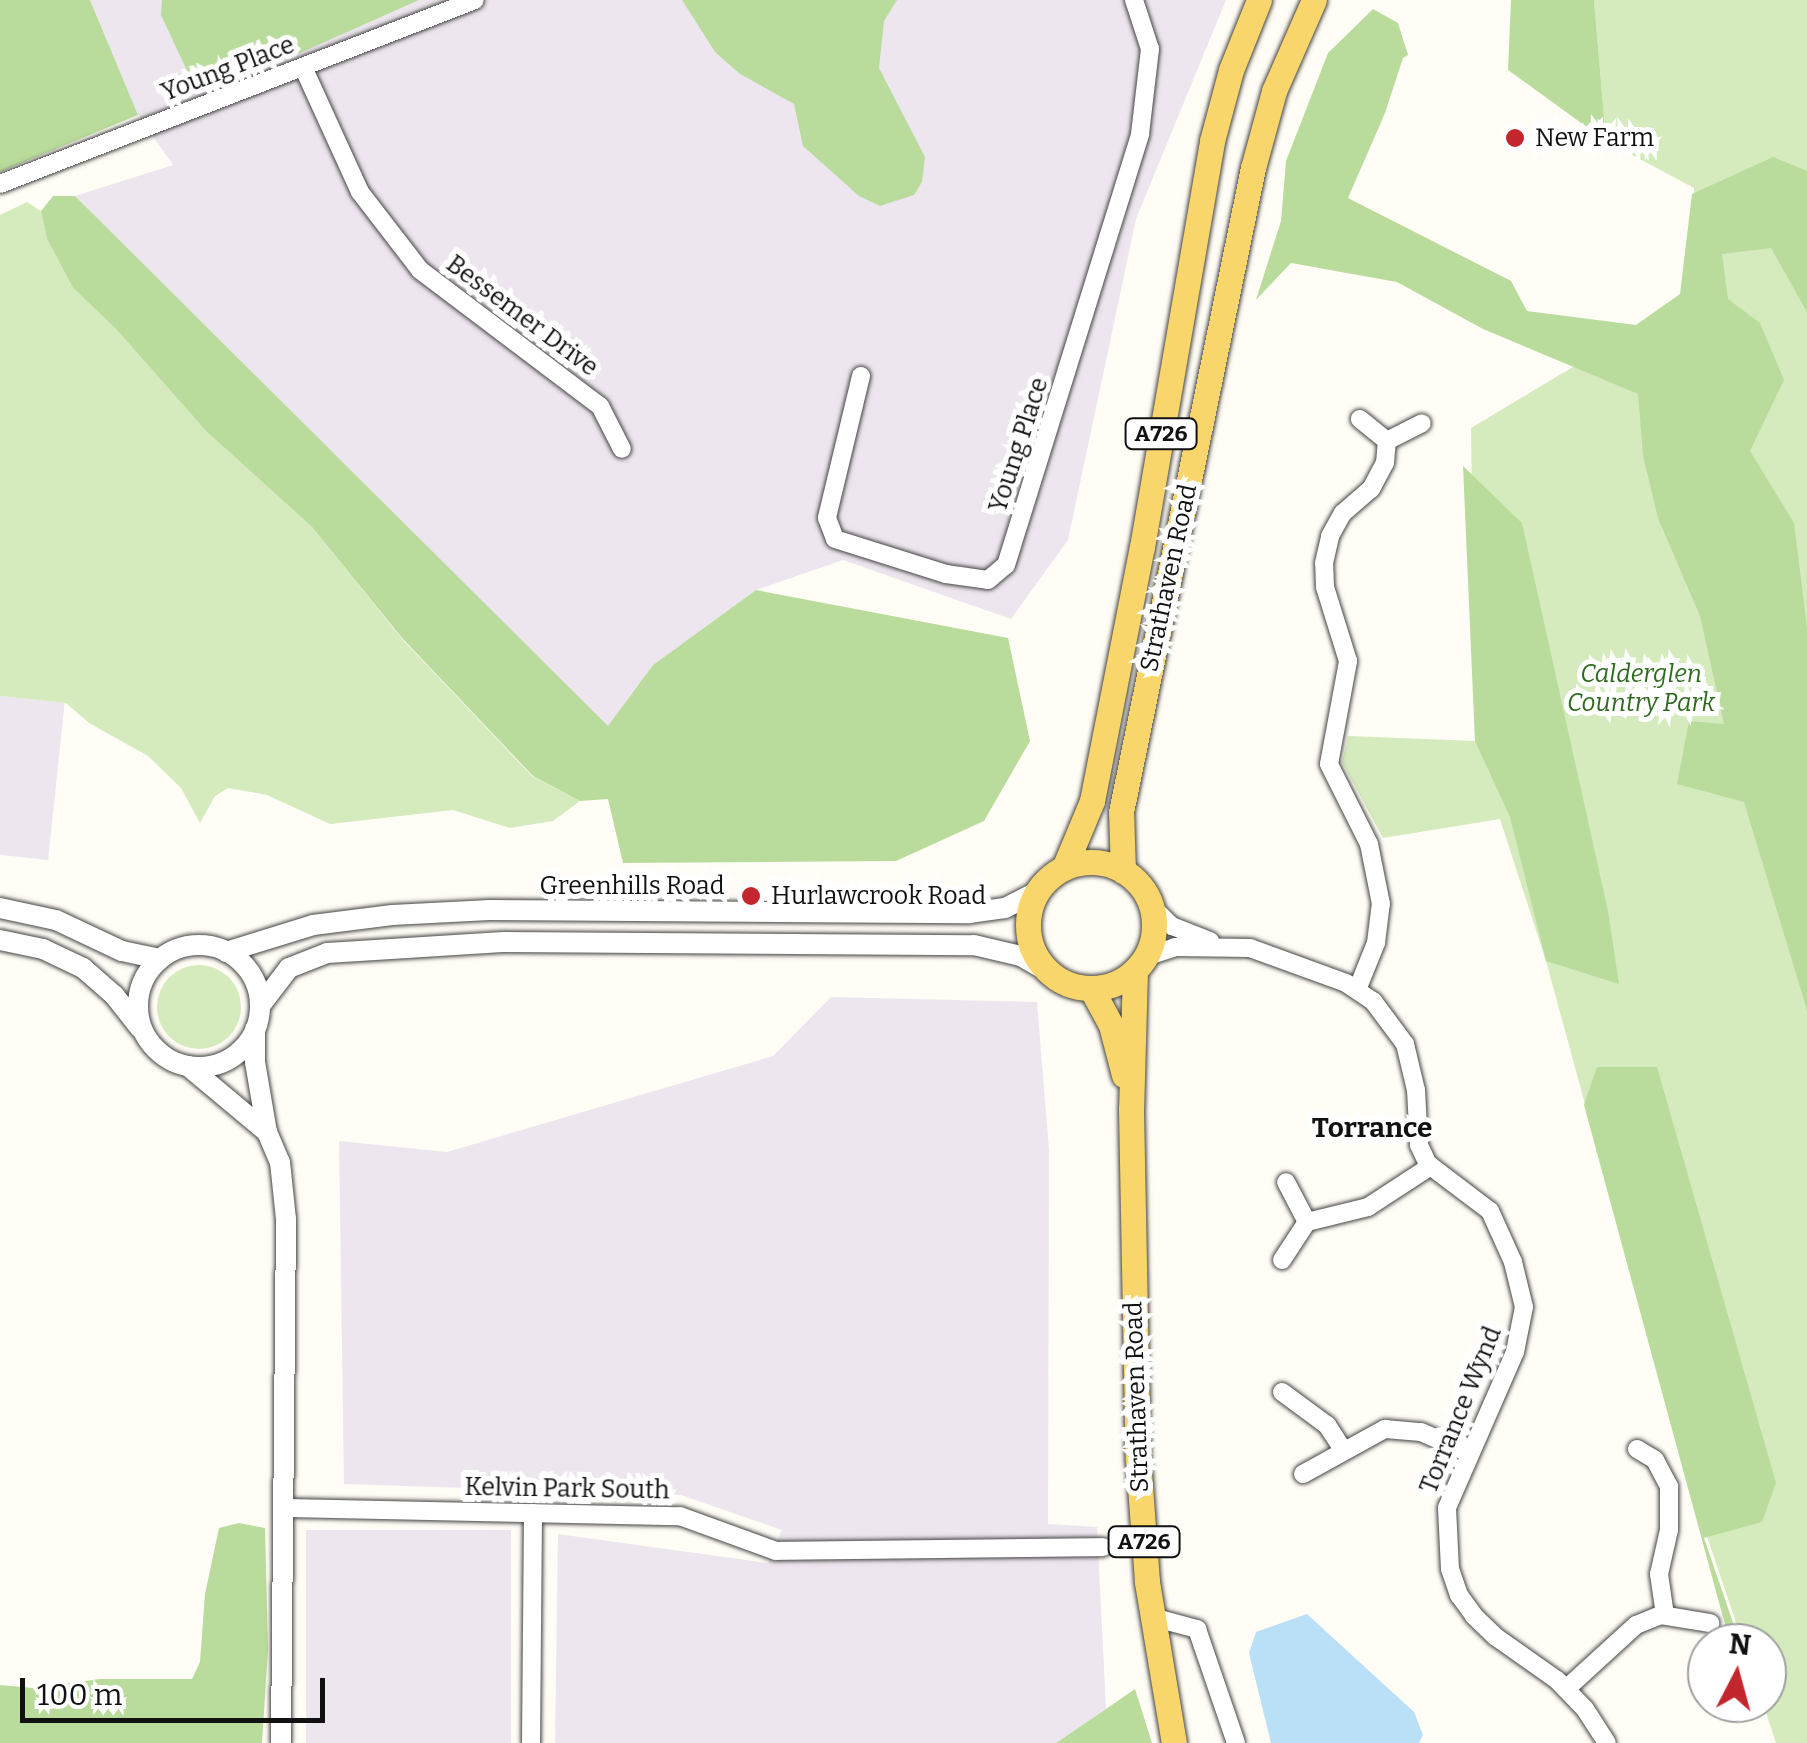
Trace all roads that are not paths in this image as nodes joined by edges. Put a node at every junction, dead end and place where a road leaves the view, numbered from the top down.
1 (475, 0) edge
2 (1134, 0) edge
3 (1259, 0) edge
4 (1314, 0) edge
5 (303, 67) junction
6 (0, 184) edge
7 (861, 376) dead end
8 (1360, 419) dead end
9 (1422, 423) dead end
10 (1387, 440) junction
11 (622, 449) dead end
12 (1064, 868) junction
13 (1122, 871) junction
14 (1038, 891) junction
15 (1151, 906) junction
16 (0, 908) edge
17 (0, 940) edge
18 (1225, 945) junction
19 (226, 952) junction
20 (160, 959) junction
21 (1140, 964) junction
22 (1051, 973) junction
23 (1091, 988) junction
24 (1357, 990) junction
25 (260, 1006) junction
26 (256, 1029) junction
27 (144, 1034) junction
28 (188, 1066) junction
29 (1131, 1109) junction
30 (267, 1132) junction
31 (1431, 1166) junction
32 (1286, 1182) dead end
33 (1306, 1222) junction
34 (1282, 1260) dead end
35 (1282, 1392) dead end
36 (1637, 1449) dead end
37 (1342, 1450) junction
38 (1469, 1454) junction
39 (1303, 1474) dead end
40 (285, 1508) junction
41 (533, 1513) junction
42 (1103, 1547) dead end
43 (1665, 1615) junction
44 (1152, 1617) junction
45 (1710, 1623) dead end
46 (1566, 1690) junction
47 (281, 1743) edge
48 (531, 1743) edge
49 (1174, 1743) edge
50 (1236, 1743) edge
51 (1607, 1743) edge

1 - 5 street, Young Place
2 - 7 street, Young Place
3 - 12 main road, Strathaven Road / A726
4 - 13 main road, Strathaven Road / A726
5 - 6 street, Young Place
5 - 11 street, Bessemer Drive
8 - 10 street
9 - 10 street
10 - 24 street
12 - 13 main road
12 - 14 main road, A726
13 - 15 main road
14 - 19 street, Greenhills Road
14 - 22 main road
15 - 18 street
15 - 21 main road, A726
16 - 20 street
17 - 27 street
18 - 21 street
18 - 24 street
19 - 20 street
19 - 25 street
20 - 27 street
21 - 23 main road
21 - 29 main road, Strathaven Road / A726
22 - 23 main road
22 - 25 street
23 - 29 main road, Strathaven Road / A726
24 - 31 street
25 - 26 street
26 - 28 street
26 - 30 street
27 - 28 street
28 - 30 street
29 - 44 main road, Strathaven Road / A726
30 - 40 street
31 - 33 street
31 - 38 street, Torrance Wynd
32 - 33 street
33 - 34 street
35 - 37 street
36 - 43 street
37 - 38 street
37 - 39 street
38 - 46 street, Torrance Wynd
40 - 41 street, Kelvin Park South
40 - 47 street
41 - 42 street, Kelvin Park South
41 - 48 street
43 - 45 street
43 - 46 street
44 - 49 main road, Strathaven Road / A726
44 - 50 street
46 - 51 street, Torrance Wynd

